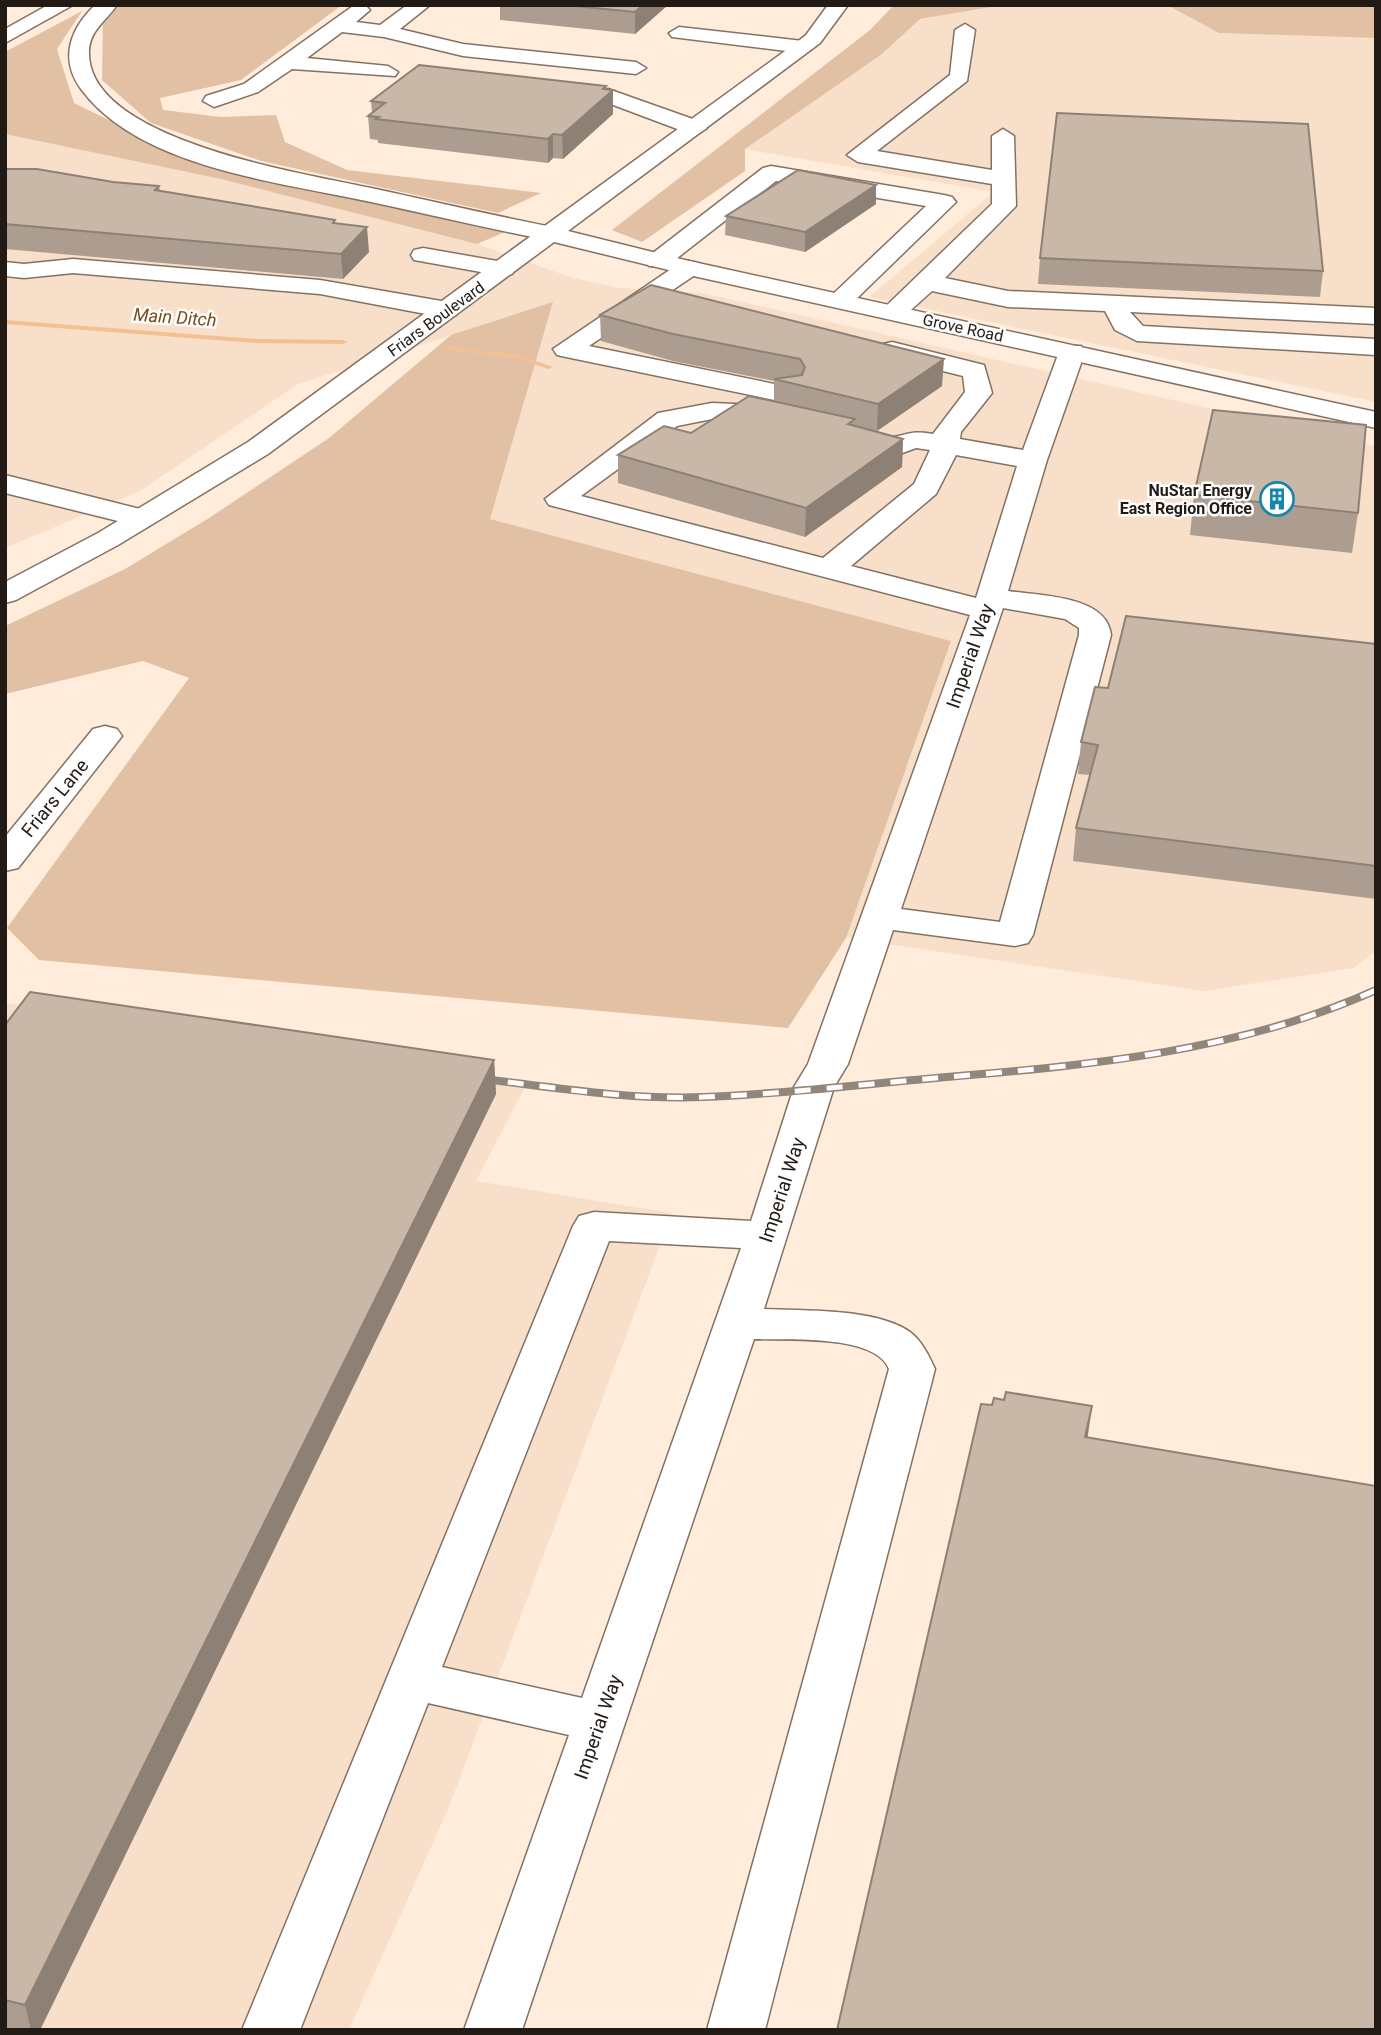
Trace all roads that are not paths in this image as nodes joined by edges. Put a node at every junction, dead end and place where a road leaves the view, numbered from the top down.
1 (63, 5) edge
2 (107, 5) edge
3 (367, 5) edge
4 (420, 5) edge
5 (838, 5) edge
6 (338, 26) junction
7 (965, 30) dead end
8 (384, 31) junction
9 (679, 33) dead end
10 (5, 37) edge
11 (803, 47) junction
12 (288, 62) junction
13 (636, 68) dead end
14 (388, 72) dead end
15 (608, 94) edge
16 (214, 101) dead end
17 (696, 128) junction
18 (1003, 136) dead end
19 (1002, 179) junction
20 (552, 234) junction
21 (423, 255) dead end
22 (658, 261) junction
23 (689, 268) junction
24 (5, 269) edge
25 (503, 269) junction
26 (927, 282) junction
27 (839, 301) junction
28 (1116, 304) junction
29 (447, 310) junction
30 (893, 313) junction
31 (1376, 316) edge
32 (862, 343) edge
33 (1376, 347) edge
34 (1072, 352) junction
35 (856, 411) edge
36 (819, 419) junction
37 (1376, 420) edge
38 (912, 439) junction
39 (946, 446) junction
40 (1033, 460) junction
41 (5, 484) edge
42 (142, 519) junction
43 (827, 569) junction
44 (5, 594) edge
45 (988, 603) junction
46 (105, 736) dead end
47 (5, 860) edge
48 (879, 918) junction
49 (767, 1236) junction
50 (738, 1323) junction
51 (412, 1680) junction
52 (599, 1722) junction
53 (271, 2030) edge
54 (493, 2030) edge
55 (736, 2030) edge

1 - 10 main road
2 - 20 main road, Grove Road
3 - 6 main road
4 - 8 main road
5 - 11 main road, Friars Boulevard
6 - 8 main road
6 - 12 main road
7 - 19 main road
8 - 13 main road
9 - 11 main road
11 - 17 main road, Friars Boulevard
12 - 14 main road
12 - 16 main road
15 - 17 main road
17 - 20 main road, Friars Boulevard
18 - 19 main road
19 - 26 main road
20 - 22 main road, Grove Road
20 - 25 main road, Friars Boulevard
21 - 25 main road
22 - 23 main road, Grove Road
22 - 27 main road
23 - 27 main road, Grove Road
23 - 36 main road
24 - 29 main road
25 - 29 main road, Friars Boulevard
26 - 28 main road
26 - 30 main road
27 - 30 main road, Grove Road
28 - 31 main road
28 - 33 main road
29 - 42 main road, Friars Boulevard
30 - 34 main road, Grove Road
32 - 39 main road
34 - 37 main road, Grove Road
34 - 40 main road, Imperial Way
35 - 38 main road
36 - 38 main road
36 - 43 main road
38 - 39 main road
39 - 40 main road
39 - 43 main road
40 - 45 main road, Imperial Way
41 - 42 main road
42 - 44 main road, Friars Boulevard
43 - 45 main road
45 - 48 main road, Imperial Way
45 - 48 main road
46 - 47 main road, Friars Lane
48 - 49 main road, Imperial Way
49 - 50 main road, Imperial Way
49 - 51 main road
50 - 52 main road, Imperial Way
50 - 55 main road
51 - 52 main road
51 - 53 main road
52 - 54 main road, Imperial Way

